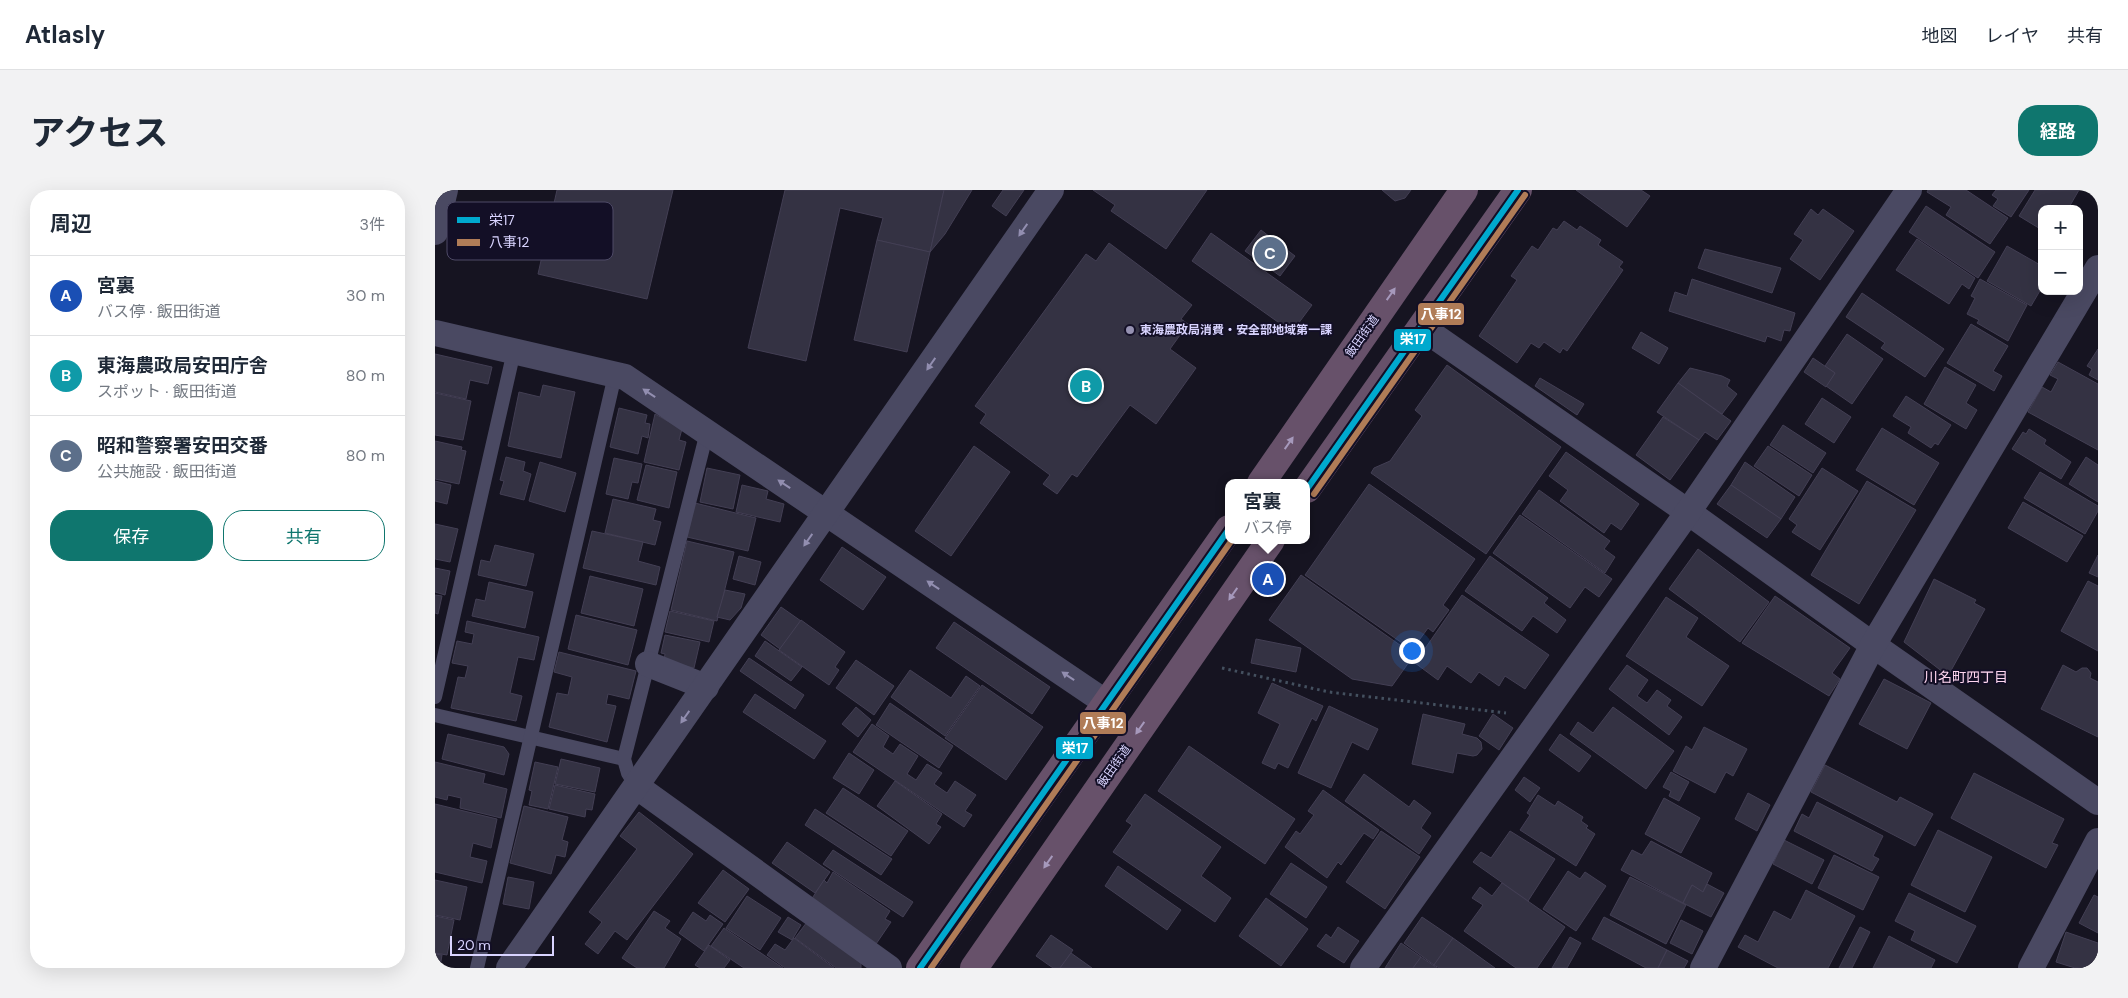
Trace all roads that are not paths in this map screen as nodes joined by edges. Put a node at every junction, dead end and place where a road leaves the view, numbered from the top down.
1 (445, 190) edge
2 (1051, 190) edge
3 (1464, 190) edge
4 (1518, 190) edge
5 (1909, 190) edge
6 (435, 232) edge
7 (2098, 268) edge
8 (1421, 327) junction
9 (435, 333) edge
10 (514, 351) junction
11 (615, 375) junction
12 (707, 432) junction
13 (1264, 479) edge
14 (1310, 485) edge
15 (1689, 512) junction
16 (827, 513) junction
17 (1225, 535) edge
18 (1268, 544) edge
19 (1873, 645) junction
20 (648, 664) junction
21 (706, 687) junction
22 (435, 697) edge
23 (1108, 704) junction
24 (435, 715) edge
25 (531, 737) junction
26 (624, 759) junction
27 (636, 786) junction
28 (2098, 802) edge
29 (2098, 841) edge
30 (980, 966) edge
31 (477, 968) edge
32 (509, 968) edge
33 (889, 968) edge
34 (921, 968) edge
35 (1363, 968) edge
36 (1703, 968) edge
37 (2031, 968) edge

1 - 6 street
2 -> 16 street
13 -> 3 highway, 飯田街道
4 - 8 highway
5 - 15 street
7 - 19 street
8 - 14 highway
8 - 15 street
9 - 10 street
10 - 11 street
10 - 22 lane
12 -> 11 street
11 - 25 lane
16 -> 12 street
12 - 20 lane
15 - 19 street
15 - 35 street
16 -> 21 street
23 -> 16 street
17 - 23 highway
18 -> 30 highway, 飯田街道
19 - 28 street
19 - 36 street
20 - 21 street
20 - 26 lane
21 -> 27 street
23 - 34 highway
24 - 25 lane
25 - 26 lane
25 - 31 lane
26 - 27 lane
27 - 32 street
27 - 33 street
29 - 37 street

